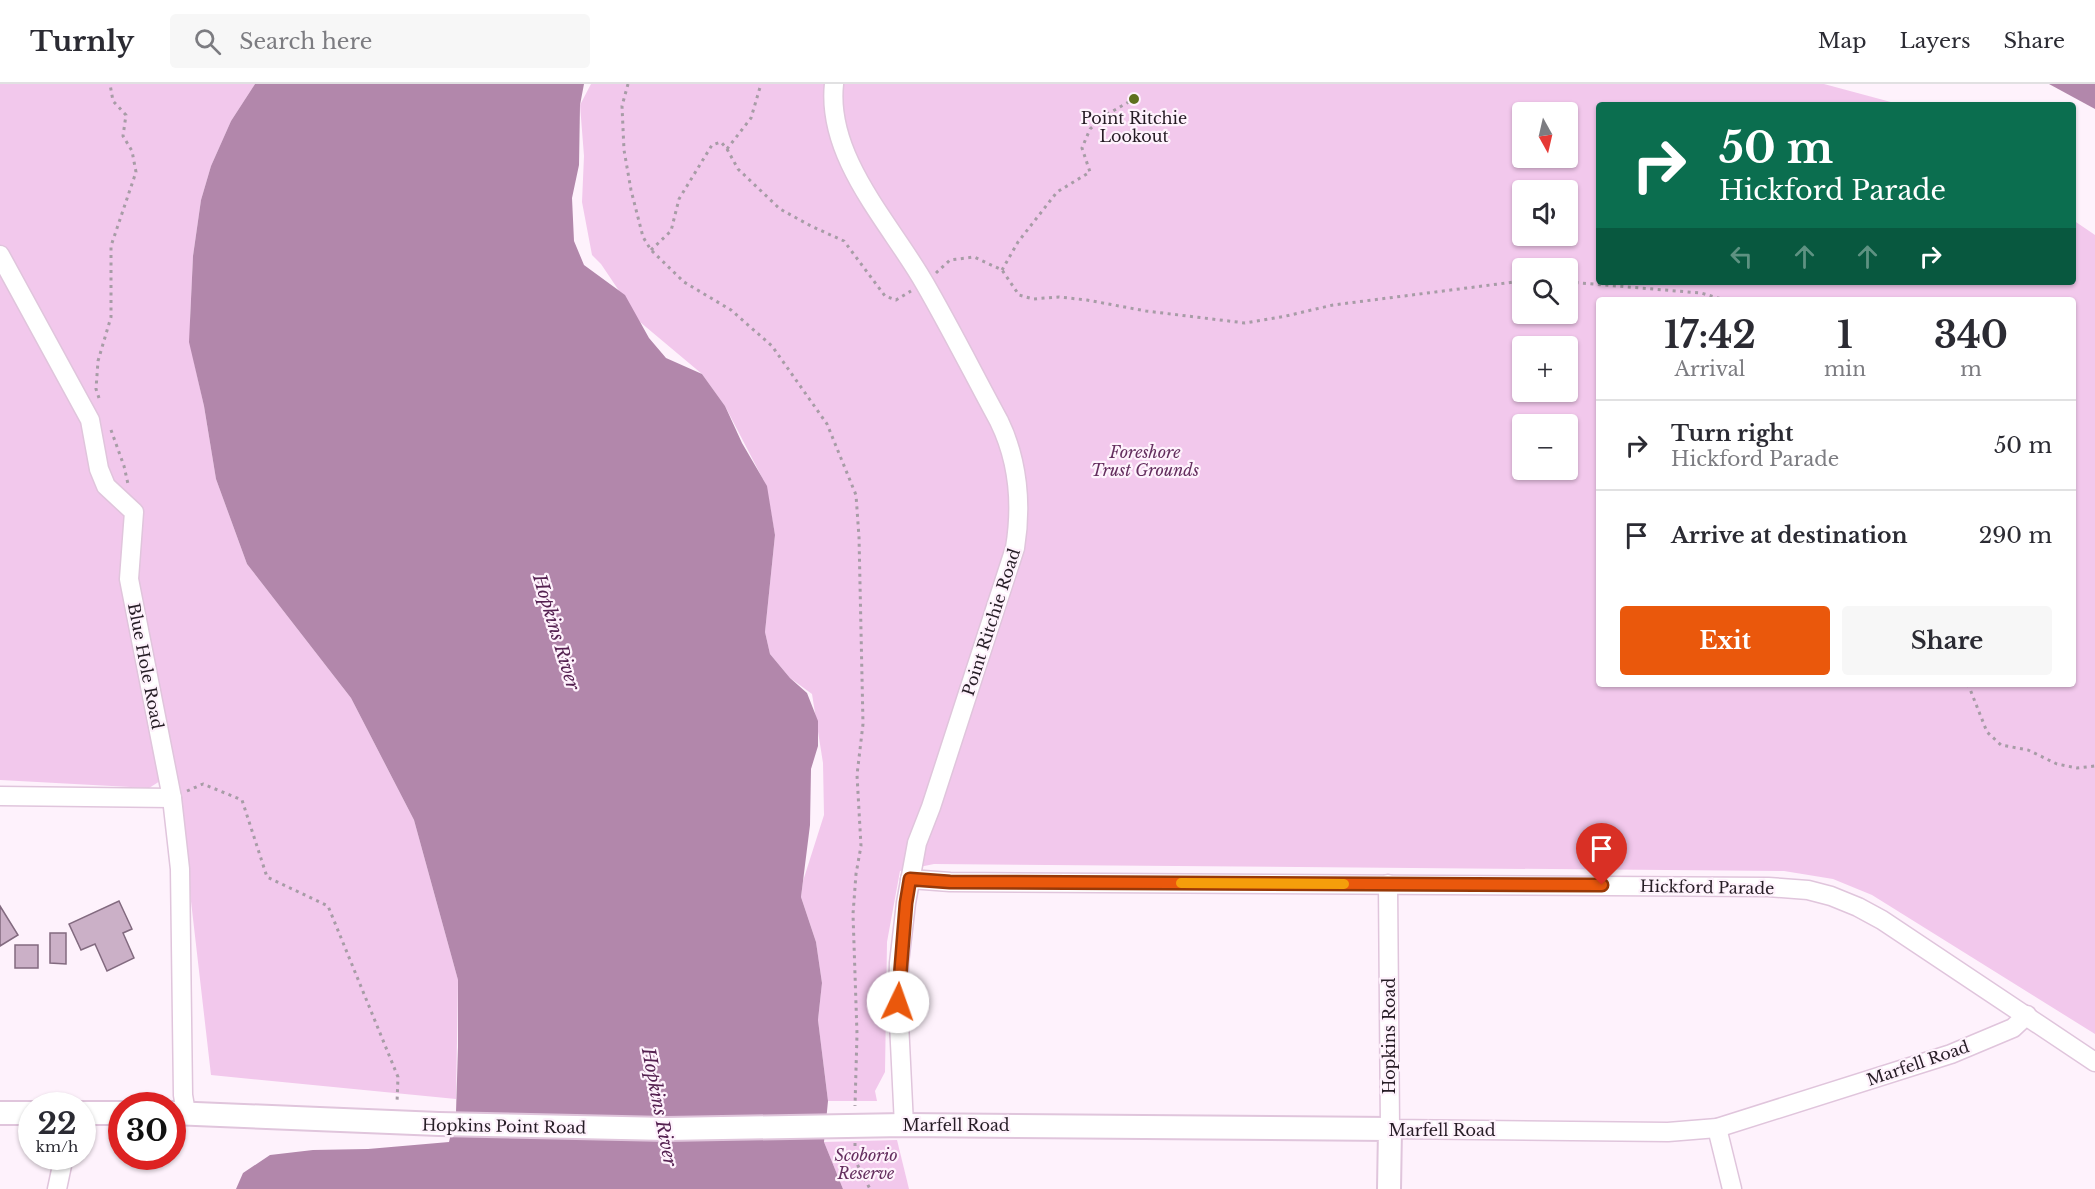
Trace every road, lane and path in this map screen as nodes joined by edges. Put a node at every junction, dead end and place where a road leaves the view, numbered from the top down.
1 (110, 84) edge
2 (628, 84) edge
3 (761, 84) edge
4 (834, 84) edge
5 (1134, 99) dead end
6 (727, 149) junction
7 (651, 250) junction
8 (0, 255) edge
9 (1002, 270) junction
10 (1512, 281) edge
11 (924, 282) junction
12 (1578, 283) edge
13 (1596, 284) edge
14 (1604, 285) edge
15 (1715, 297) edge
16 (100, 400) dead end
17 (108, 422) dead end
18 (134, 512) junction
19 (1969, 687) edge
20 (2095, 766) edge
21 (0, 796) edge
22 (172, 798) junction
23 (910, 879) junction
24 (1388, 884) junction
25 (2027, 1015) junction
26 (2095, 1062) edge
27 (183, 1092) edge
28 (0, 1113) edge
29 (18, 1113) edge
30 (186, 1113) edge
31 (397, 1122) junction
32 (904, 1125) junction
33 (845, 1126) junction
34 (1717, 1128) junction
35 (1390, 1130) junction
36 (61, 1170) edge
37 (57, 1189) edge
38 (870, 1189) edge
39 (1389, 1189) edge
40 (1732, 1189) edge

1 - 16 path
2 - 7 path
3 - 6 path
4 - 11 street, Point Ritchie Road
5 - 9 path
6 - 7 path
6 - 11 path
7 - 33 path
8 - 18 street
9 - 10 path
9 - 11 path
11 - 23 street, Point Ritchie Road
12 - 13 path
14 - 15 path
17 - 18 path
18 - 22 street, Blue Hole Road
19 - 20 path
21 - 22 street
22 - 27 street, Blue Hole Road
22 - 31 path
23 - 24 street, Hickford Parade
23 - 32 street, Point Ritchie Road
24 - 25 street, Hickford Parade
24 - 35 street, Hopkins Road
25 - 26 street, Hickford Parade
25 - 34 street, Marfell Road
28 - 29 street
30 - 31 street, Hopkins Point Road
31 - 33 street, Hopkins Point Road
32 - 33 street, Marfell Road
32 - 35 street, Marfell Road
33 - 38 path
34 - 35 street, Marfell Road
34 - 40 street
35 - 39 street, Hopkins Road
36 - 37 street

